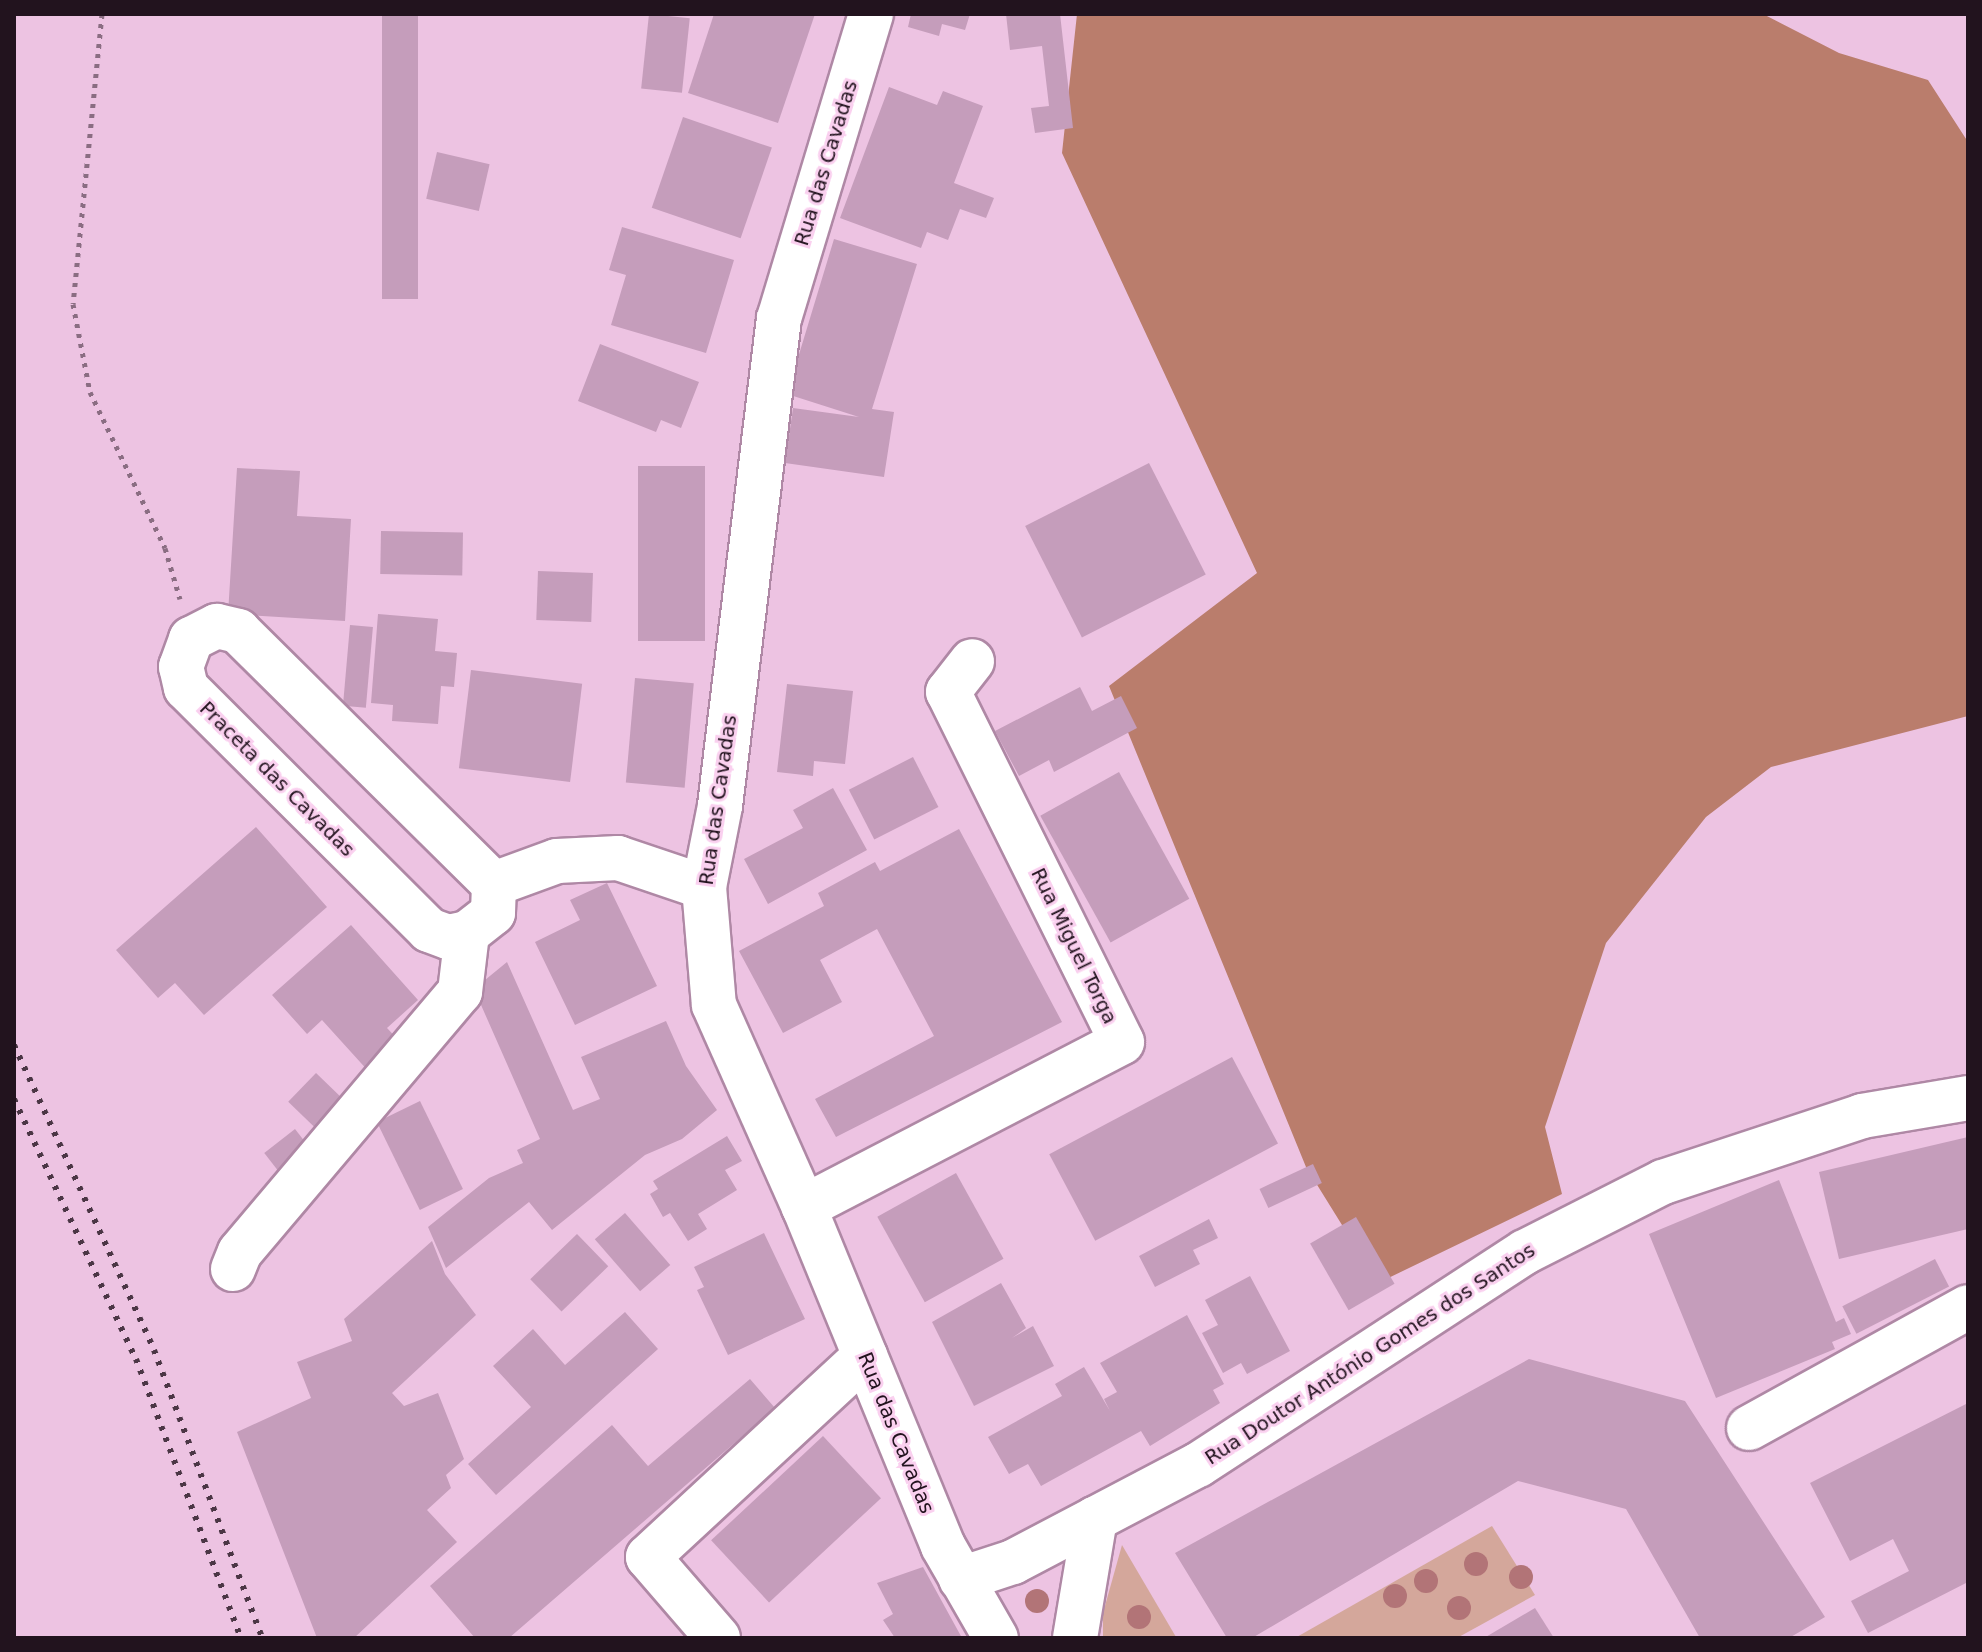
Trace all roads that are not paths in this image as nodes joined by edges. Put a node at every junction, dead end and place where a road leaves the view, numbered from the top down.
1 (871, 14) edge
2 (972, 661) dead end
3 (494, 884) junction
4 (704, 887) junction
5 (467, 933) junction
6 (1968, 1098) edge
7 (804, 1207) junction
8 (233, 1269) dead end
9 (1968, 1307) edge
10 (865, 1356) junction
11 (1749, 1428) dead end
12 (1095, 1519) junction
13 (961, 1579) junction
14 (718, 1638) edge
15 (996, 1638) edge
16 (1075, 1638) edge

1 - 4 street, Rua das Cavadas
2 - 7 street, Rua Miguel Torga
3 - 4 street
3 - 5 street
3 - 5 street, Praceta das Cavadas
4 - 7 street, Rua das Cavadas
5 - 8 street
6 - 12 street, Rua Doutor António Gomes dos Santos
7 - 10 street, Rua das Cavadas
9 - 11 street
10 - 13 street, Rua das Cavadas
10 - 14 street
12 - 13 street, Rua Doutor António Gomes dos Santos
12 - 16 street
13 - 15 street, Rua das Cavadas

